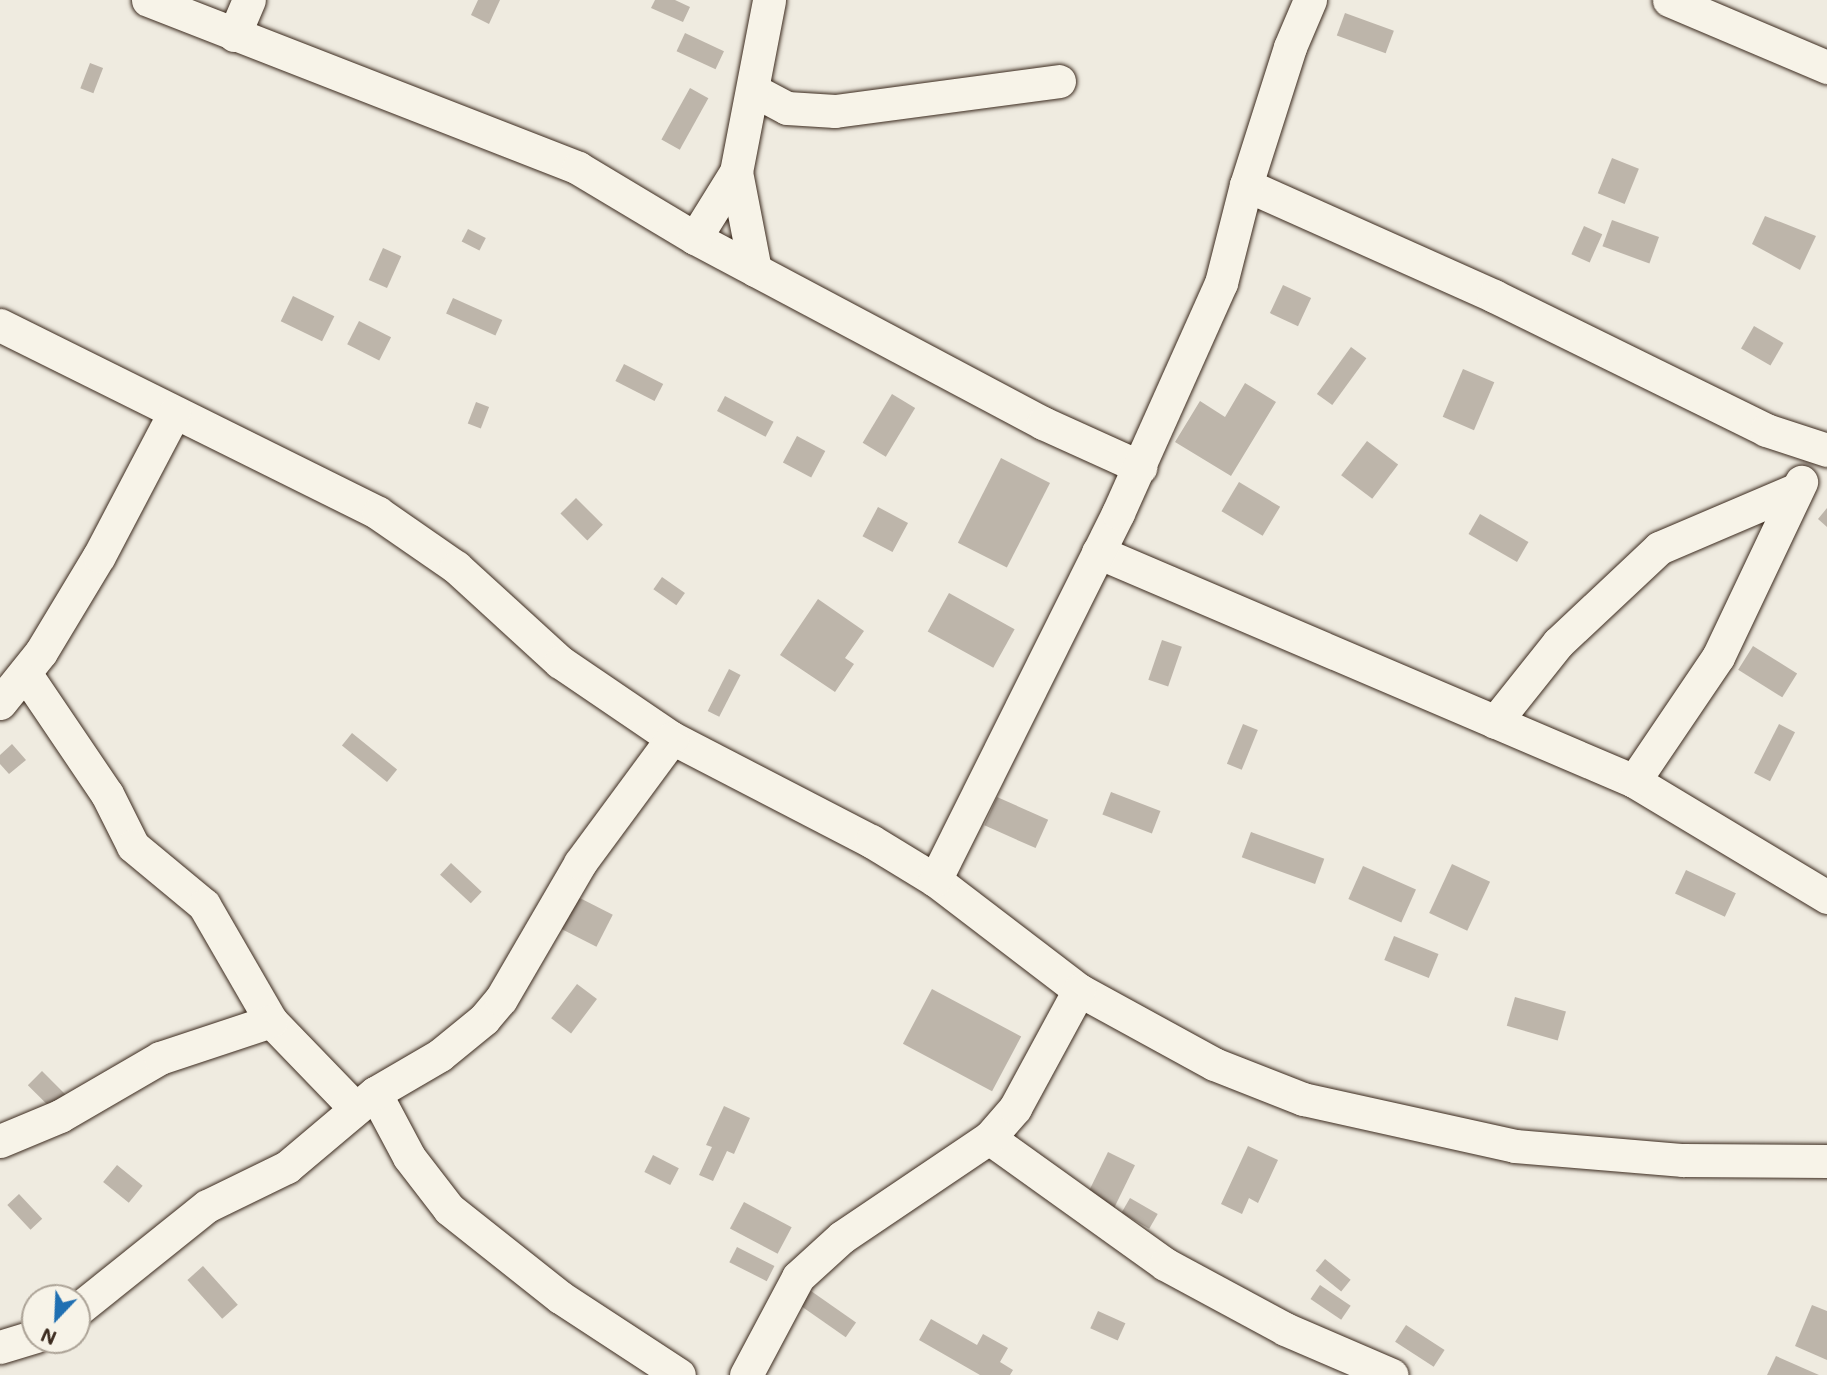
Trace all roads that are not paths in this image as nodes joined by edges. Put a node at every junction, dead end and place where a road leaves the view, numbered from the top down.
1 (148, 0) edge
2 (249, 0) edge
3 (769, 0) edge
4 (1310, 0) edge
5 (1669, 0) edge
6 (234, 35) junction
7 (1827, 66) edge
8 (1059, 80) dead end
9 (753, 90) junction
10 (736, 172) junction
11 (1246, 185) junction
12 (695, 238) junction
13 (755, 270) junction
14 (0, 325) edge
15 (174, 413) junction
16 (1826, 450) edge
17 (1140, 467) junction
18 (1795, 490) junction
19 (1098, 552) junction
20 (25, 673) junction
21 (0, 703) edge
22 (1495, 722) junction
23 (672, 738) junction
24 (1634, 781) junction
25 (935, 880) junction
26 (1827, 897) edge
27 (1079, 990) junction
28 (271, 1021) junction
29 (365, 1100) junction
30 (989, 1138) junction
31 (0, 1141) edge
32 (1827, 1161) edge
33 (91, 1299) edge
34 (21, 1340) edge
35 (0, 1347) edge
36 (679, 1375) edge
37 (746, 1375) edge
38 (1392, 1375) edge

1 - 6 street
2 - 6 street
3 - 9 street
4 - 11 street
5 - 7 street
6 - 12 street
8 - 9 street
9 - 10 street
10 - 12 street
10 - 13 street
11 - 16 street
11 - 17 street
12 - 13 street
13 - 17 street
14 - 15 street
15 - 20 street
15 - 23 street
16 - 18 street
17 - 19 street
18 - 22 street
18 - 24 street
19 - 22 street
19 - 25 street
20 - 21 street
20 - 28 street
22 - 24 street
23 - 25 street
23 - 29 street
24 - 26 street
25 - 27 street
27 - 30 street
27 - 32 street
28 - 29 street
28 - 31 street
29 - 33 street
29 - 36 street
30 - 37 street
30 - 38 street
34 - 35 street

